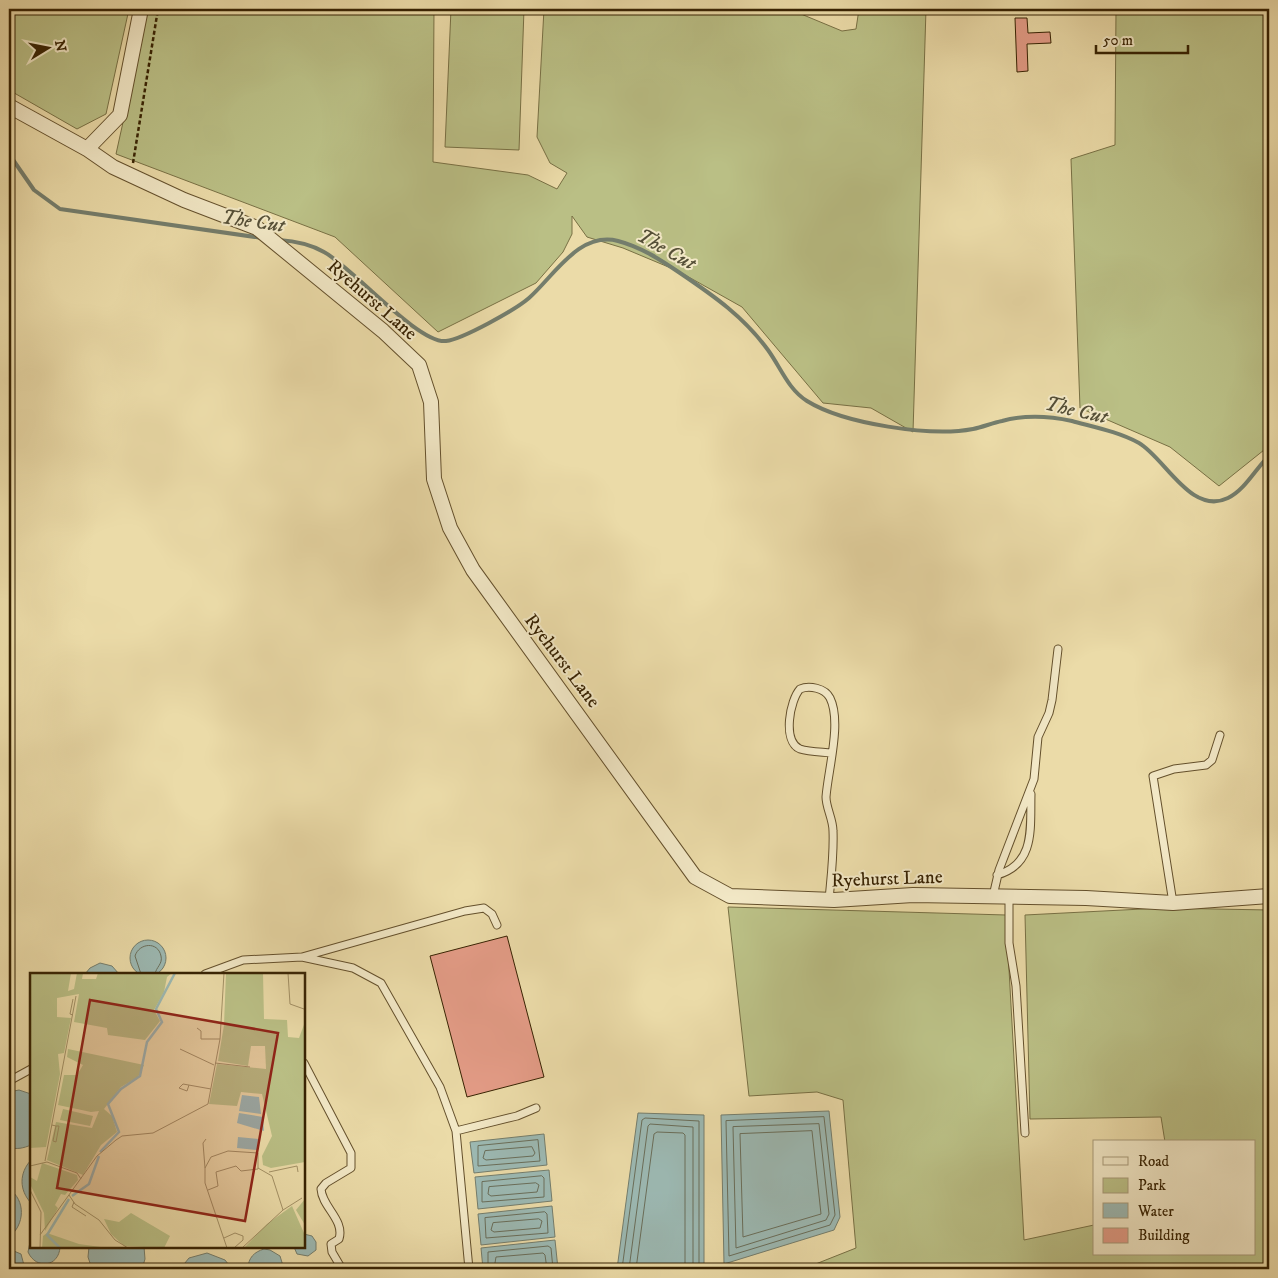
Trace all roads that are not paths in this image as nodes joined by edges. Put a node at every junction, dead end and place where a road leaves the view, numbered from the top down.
1 (141, 9) edge
2 (9, 106) edge
3 (87, 149) junction
4 (1058, 649) dead end
5 (1220, 736) dead end
6 (831, 753) junction
7 (1032, 787) junction
8 (998, 875) junction
9 (993, 896) junction
10 (1009, 896) junction
11 (1269, 896) edge
12 (829, 900) junction
13 (1174, 903) junction
14 (498, 925) dead end
15 (302, 957) junction
16 (208, 973) edge
17 (305, 1065) edge
18 (30, 1070) edge
19 (9, 1081) edge
20 (536, 1108) dead end
21 (456, 1131) junction
22 (1025, 1133) dead end
23 (342, 1269) edge
24 (469, 1269) edge

1 - 3 street
2 - 3 street, Ryehurst Lane
3 - 12 street, Ryehurst Lane
4 - 7 lane
5 - 13 lane
6 - 6 lane
6 - 12 lane
7 - 8 lane
7 - 8 lane
8 - 9 lane
9 - 10 street, Ryehurst Lane
9 - 12 street, Ryehurst Lane
10 - 13 street, Ryehurst Lane
10 - 22 lane
11 - 13 street, Ryehurst Lane
14 - 15 lane
15 - 16 lane
15 - 21 lane
17 - 23 lane
18 - 19 lane
20 - 21 lane
21 - 24 lane

